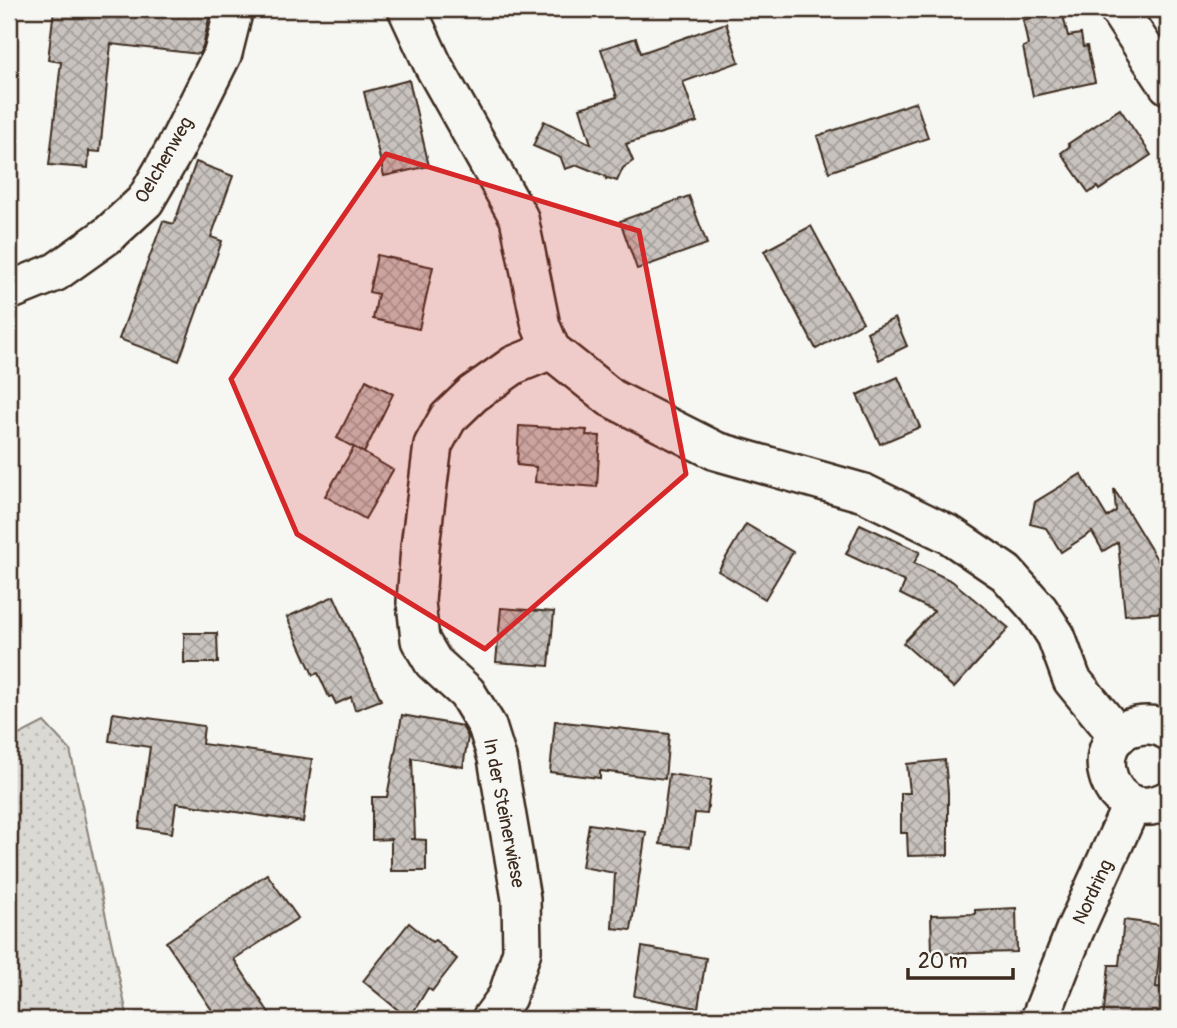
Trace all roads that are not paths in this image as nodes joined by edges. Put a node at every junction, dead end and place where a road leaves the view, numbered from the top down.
1 (234, 9) edge
2 (407, 9) edge
3 (1118, 9) edge
4 (1168, 85) edge
5 (9, 291) edge
6 (551, 350) junction
7 (1168, 731) edge
8 (1118, 736) junction
9 (1168, 800) edge
10 (1132, 804) junction
11 (491, 1019) edge
12 (1041, 1019) edge

1 - 5 street, Oelchenweg
2 - 6 street
3 - 4 street
6 - 8 street
6 - 11 street, In der Steinerwiese
7 - 8 street
8 - 10 street
9 - 10 street
10 - 12 street, Nordring

